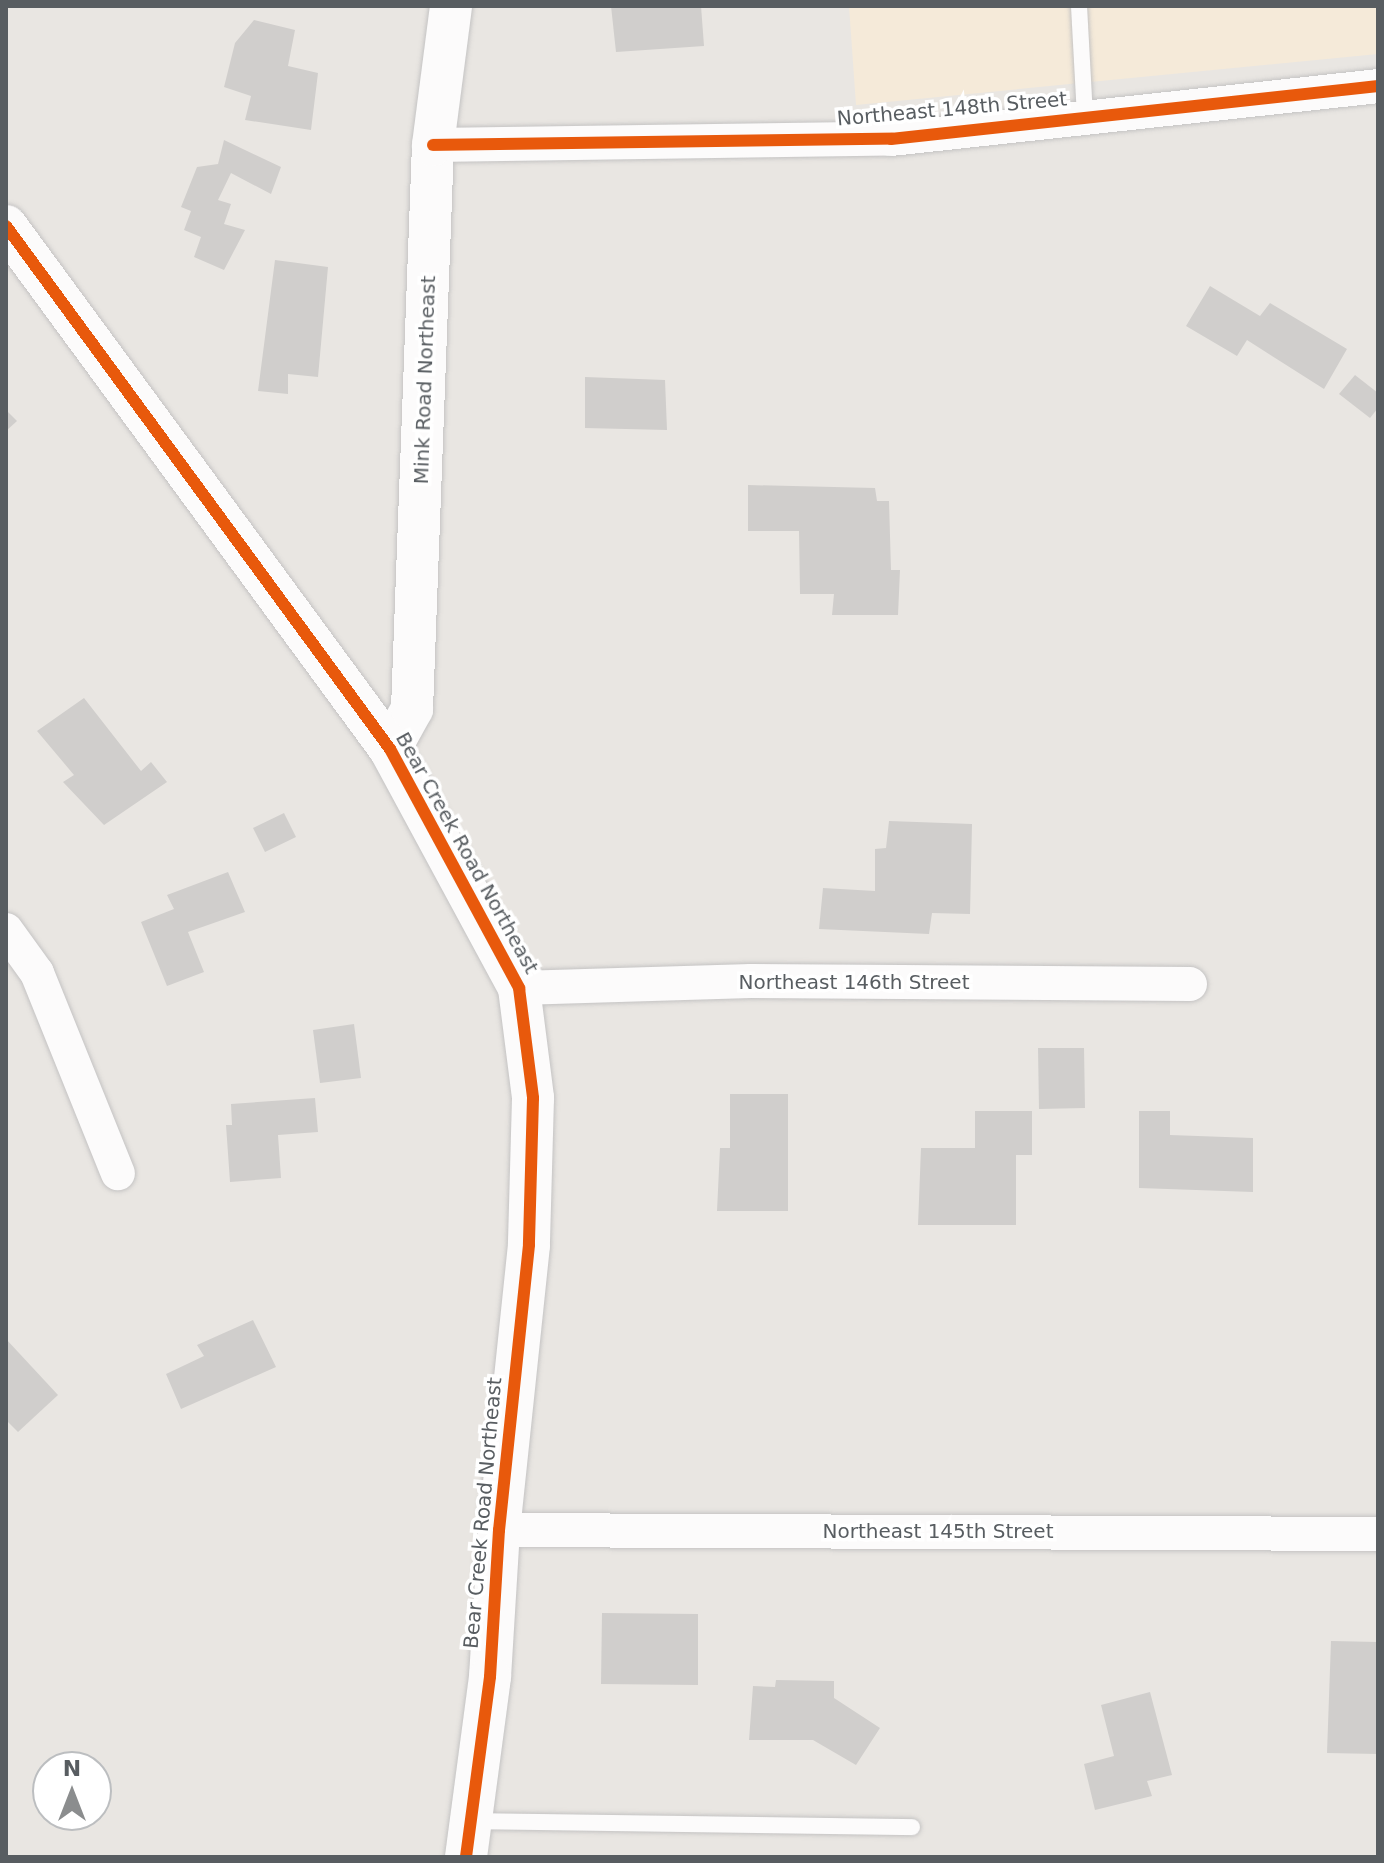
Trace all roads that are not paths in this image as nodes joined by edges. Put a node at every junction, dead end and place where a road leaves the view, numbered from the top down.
1 (451, 6) edge
2 (1079, 6) edge
3 (1378, 86) edge
4 (1085, 118) junction
5 (433, 145) junction
6 (6, 226) edge
7 (390, 749) junction
8 (6, 930) edge
9 (1190, 984) dead end
10 (519, 988) junction
11 (118, 1173) dead end
12 (499, 1530) junction
13 (1378, 1534) edge
14 (912, 1827) dead end
15 (470, 1839) edge

1 - 5 street, Mink Road Northeast
2 - 4 lane
3 - 4 street, Northeast 148th Street
4 - 5 street, Northeast 148th Street
5 - 7 street, Mink Road Northeast
6 - 7 street, Bear Creek Road Northeast
7 - 10 street, Bear Creek Road Northeast
8 - 11 street
9 - 10 street, Northeast 146th Street
10 - 12 street, Bear Creek Road Northeast
12 - 13 street, Northeast 145th Street
12 - 15 street, Bear Creek Road Northeast
14 - 15 lane

